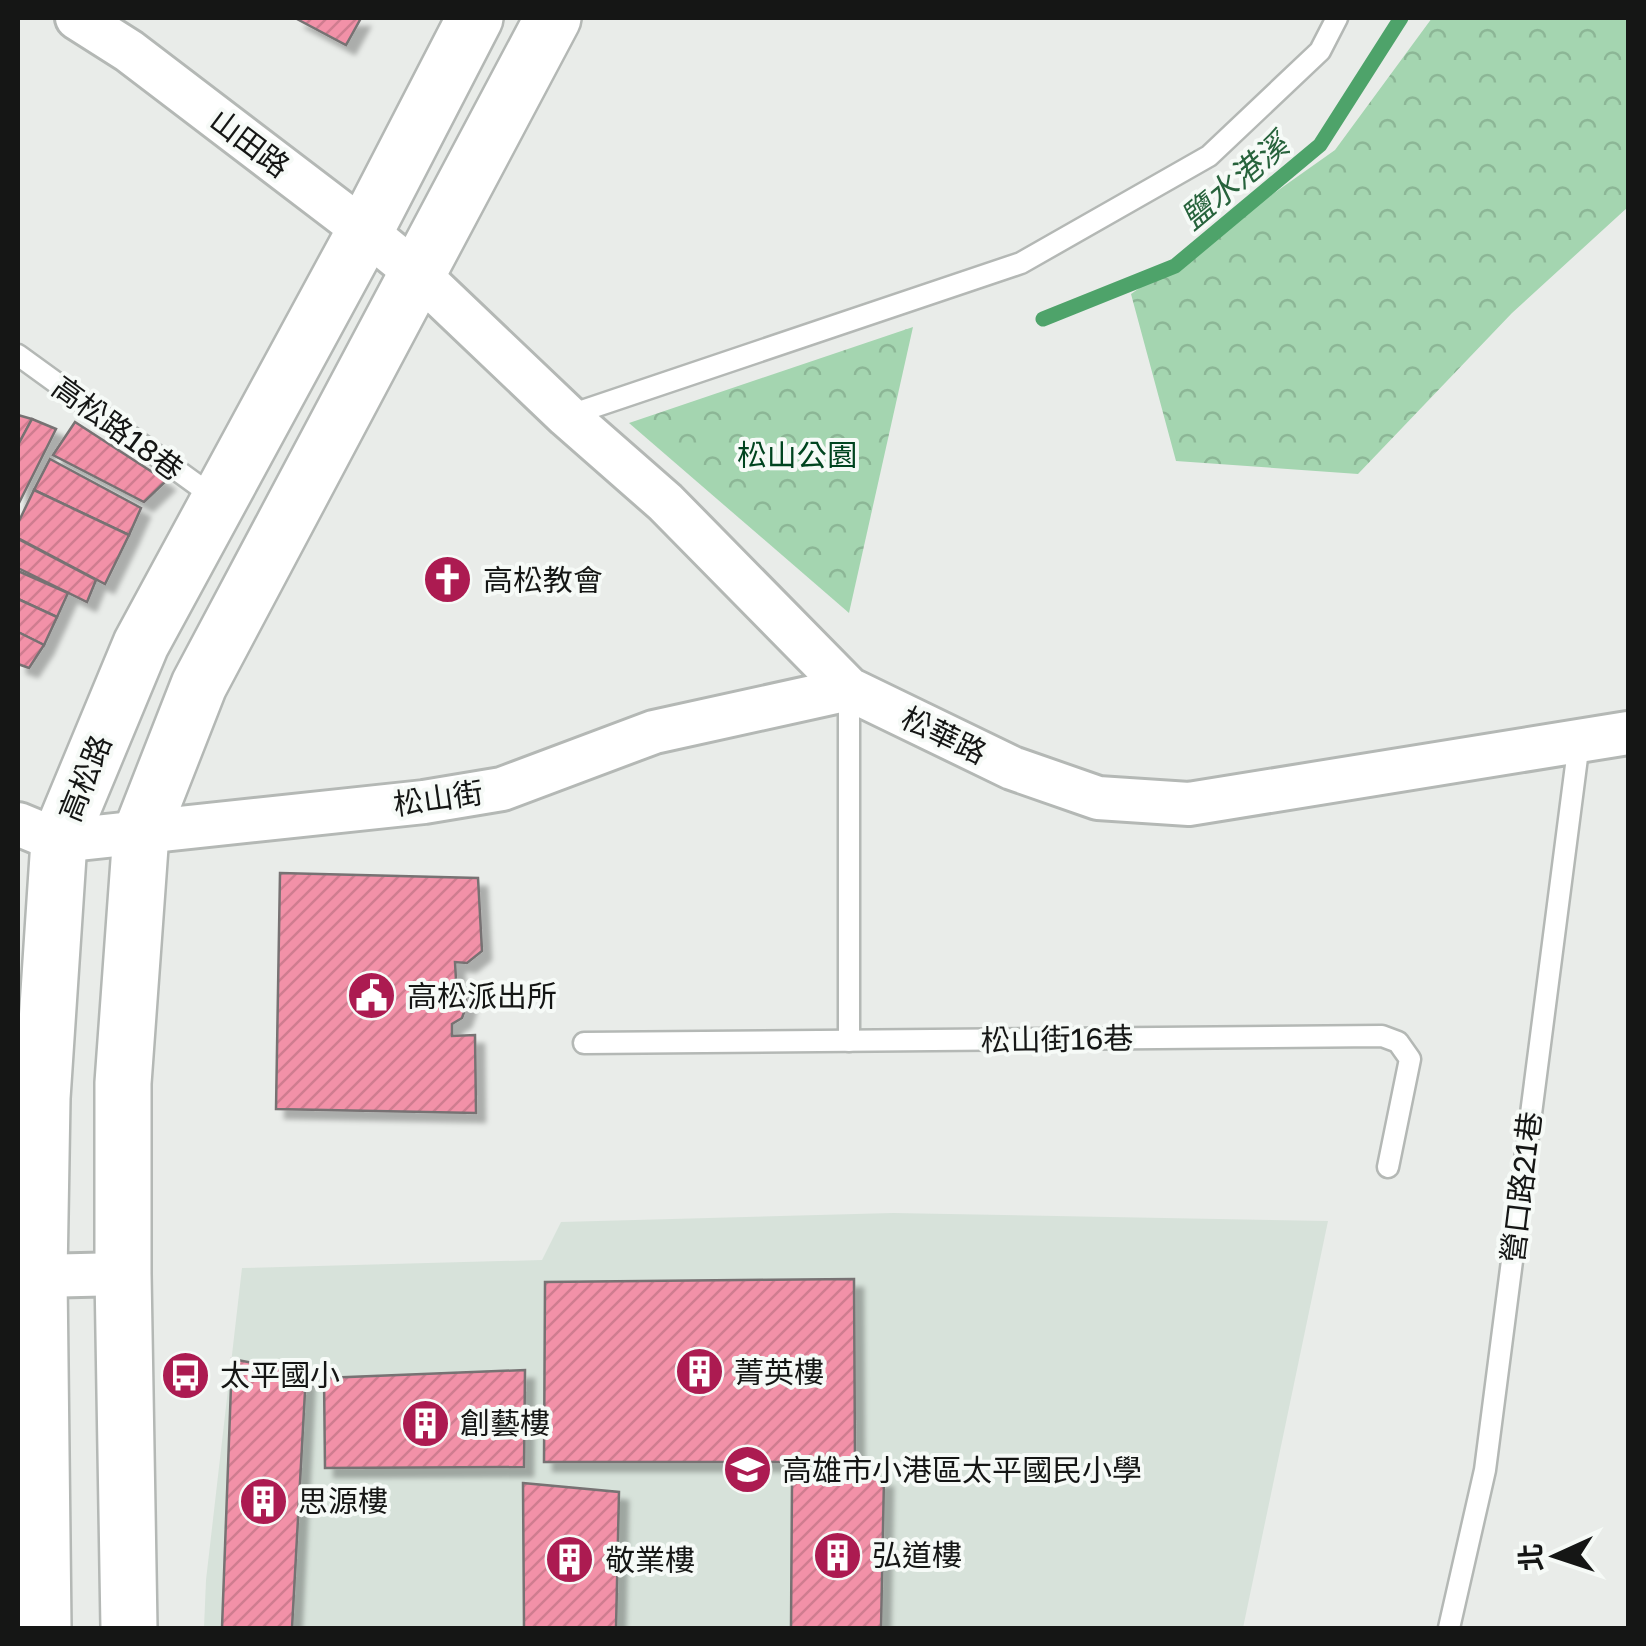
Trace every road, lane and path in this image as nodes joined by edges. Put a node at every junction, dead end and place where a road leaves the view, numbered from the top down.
1 (78, 18) edge
2 (475, 18) edge
3 (553, 18) edge
4 (1337, 18) edge
5 (137, 34) edge
6 (365, 231) junction
7 (418, 275) junction
8 (18, 355) edge
9 (567, 416) junction
10 (219, 501) junction
11 (849, 689) junction
12 (1628, 733) edge
13 (1579, 742) junction
14 (38, 832) edge
15 (141, 833) junction
16 (849, 1042) junction
17 (584, 1044) dead end
18 (1388, 1167) dead end
19 (28, 1271) edge
20 (123, 1274) junction
21 (42, 1628) edge
22 (129, 1628) edge
23 (1448, 1628) edge

1 - 5 street, 山田路
2 - 6 street, 高松路
3 - 7 street
4 - 9 lane
5 - 6 street, 山田路
6 - 7 street, 山田路
6 - 10 street, 高松路
7 - 9 street, 松華路
7 - 15 street
8 - 10 lane, 高松路18巷
9 - 11 street, 松華路
10 - 14 street, 高松路
11 - 13 street, 松華路
11 - 15 street, 松山街
11 - 16 lane
12 - 13 street, 松華路
13 - 23 lane, 營口路21巷
14 - 15 street, 松山街
14 - 19 street, 高松路
15 - 20 street
16 - 17 lane, 松山街16巷
16 - 18 lane, 松山街16巷
19 - 20 street
19 - 21 street, 高松路
20 - 22 street

